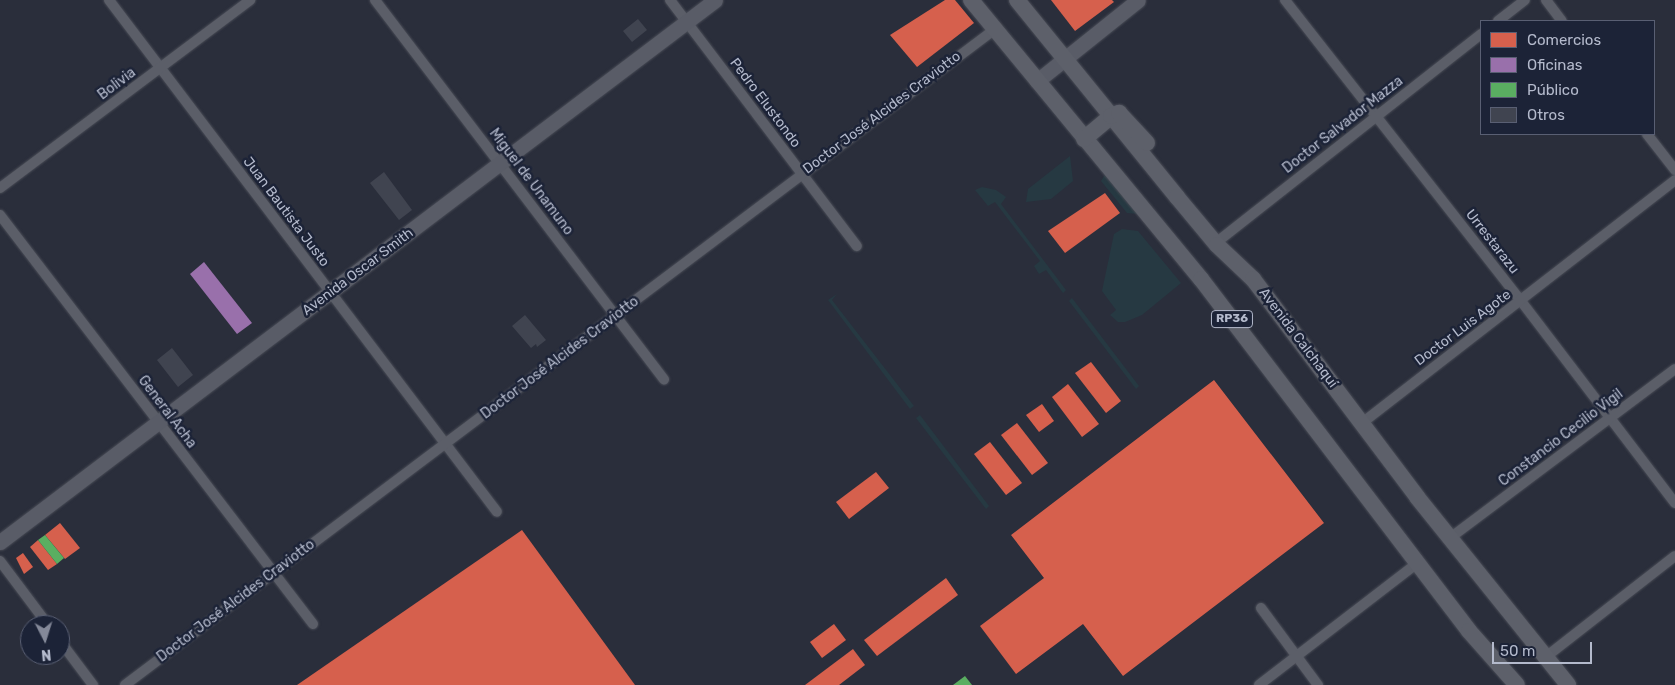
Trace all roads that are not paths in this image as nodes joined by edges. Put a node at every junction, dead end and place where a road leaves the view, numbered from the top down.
1 (109, 0) edge
2 (250, 0) edge
3 (375, 0) edge
4 (670, 0) edge
5 (714, 0) edge
6 (971, 0) edge
7 (1018, 0) edge
8 (1138, 0) edge
9 (1285, 0) edge
10 (1526, 0) edge
11 (1546, 0) edge
12 (1499, 20) edge
13 (1561, 20) edge
14 (687, 21) junction
15 (994, 30) junction
16 (1480, 35) edge
17 (1063, 58) junction
18 (161, 68) junction
19 (1037, 81) junction
20 (1111, 116) junction
21 (1375, 117) junction
22 (1648, 135) edge
23 (1084, 139) junction
24 (500, 163) junction
25 (1675, 170) edge
26 (802, 173) junction
27 (1675, 180) edge
28 (0, 188) edge
29 (0, 215) edge
30 (1228, 234) junction
31 (857, 246) dead end
32 (1253, 279) junction
33 (330, 293) junction
34 (1521, 300) junction
35 (616, 315) junction
36 (1675, 370) edge
37 (664, 380) dead end
38 (1610, 418) junction
39 (158, 423) junction
40 (1362, 423) junction
41 (447, 444) junction
42 (1675, 503) edge
43 (497, 512) dead end
44 (1457, 533) junction
45 (0, 542) edge
46 (1675, 556) edge
47 (0, 561) edge
48 (1419, 562) junction
49 (273, 574) junction
50 (1261, 608) dead end
51 (40, 615) edge
52 (312, 624) dead end
53 (70, 654) edge
54 (1547, 656) junction
55 (1296, 657) junction
56 (93, 685) edge
57 (125, 685) edge
58 (1259, 685) edge
59 (1318, 685) edge
60 (1517, 685) edge
61 (1568, 685) edge

1 - 18 street, Juan Bautista Justo
2 - 18 street, Bolivia
3 - 24 street, Miguel de Unamuno
4 - 14 street, Pedro Elustondo
5 - 14 main road, Avenida Oscar Smith
6 - 15 main road, RP36
7 - 17 main road, Avenida Calchaquí / RP36
8 - 17 main road
9 - 21 street, Urrestarazu
10 - 12 street
11 - 13 street
14 - 24 main road, Avenida Oscar Smith
14 - 26 street, Pedro Elustondo
15 - 19 main road, RP36
15 - 26 street, Doctor José Alcides Craviotto
16 - 21 street, Doctor Salvador Mazza
17 - 19 main road
17 - 20 main road, Avenida Calchaquí / RP36
18 - 28 street, Bolivia
18 - 33 street, Juan Bautista Justo
19 - 23 main road, RP36
20 - 23 main road
20 - 30 main road
20 - 32 main road, Avenida Calchaquí / RP36
21 - 30 street, Doctor Salvador Mazza
21 - 34 street, Urrestarazu
22 - 25 street
23 - 48 main road, RP36
24 - 33 main road, Avenida Oscar Smith
24 - 35 street, Miguel de Unamuno
26 - 31 street, Pedro Elustondo
26 - 35 street, Doctor José Alcides Craviotto
27 - 34 street, Doctor Luis Agote
29 - 39 street, General Acha
30 - 32 main road
32 - 40 main road, Avenida Calchaquí / RP36
33 - 39 main road, Avenida Oscar Smith
33 - 41 street, Juan Bautista Justo
34 - 38 street, Urrestarazu
34 - 40 street, Doctor Luis Agote
35 - 37 street, Miguel de Unamuno
35 - 41 street, Doctor José Alcides Craviotto
36 - 38 street, Constancio Cecilio Vigil
38 - 42 street, Urrestarazu
38 - 44 street, Constancio Cecilio Vigil
39 - 45 main road, Avenida Oscar Smith
39 - 49 street, General Acha
40 - 44 main road, Avenida Calchaquí / RP36
41 - 43 street, Juan Bautista Justo
41 - 49 street, Doctor José Alcides Craviotto
44 - 54 main road, Avenida Calchaquí / RP36
46 - 54 street
47 - 51 street
48 - 55 street
48 - 60 main road, RP36
49 - 52 street, General Acha
49 - 57 street, Doctor José Alcides Craviotto
50 - 55 street
53 - 56 street
54 - 61 main road, Avenida Calchaquí / RP36
55 - 58 street
55 - 59 street

